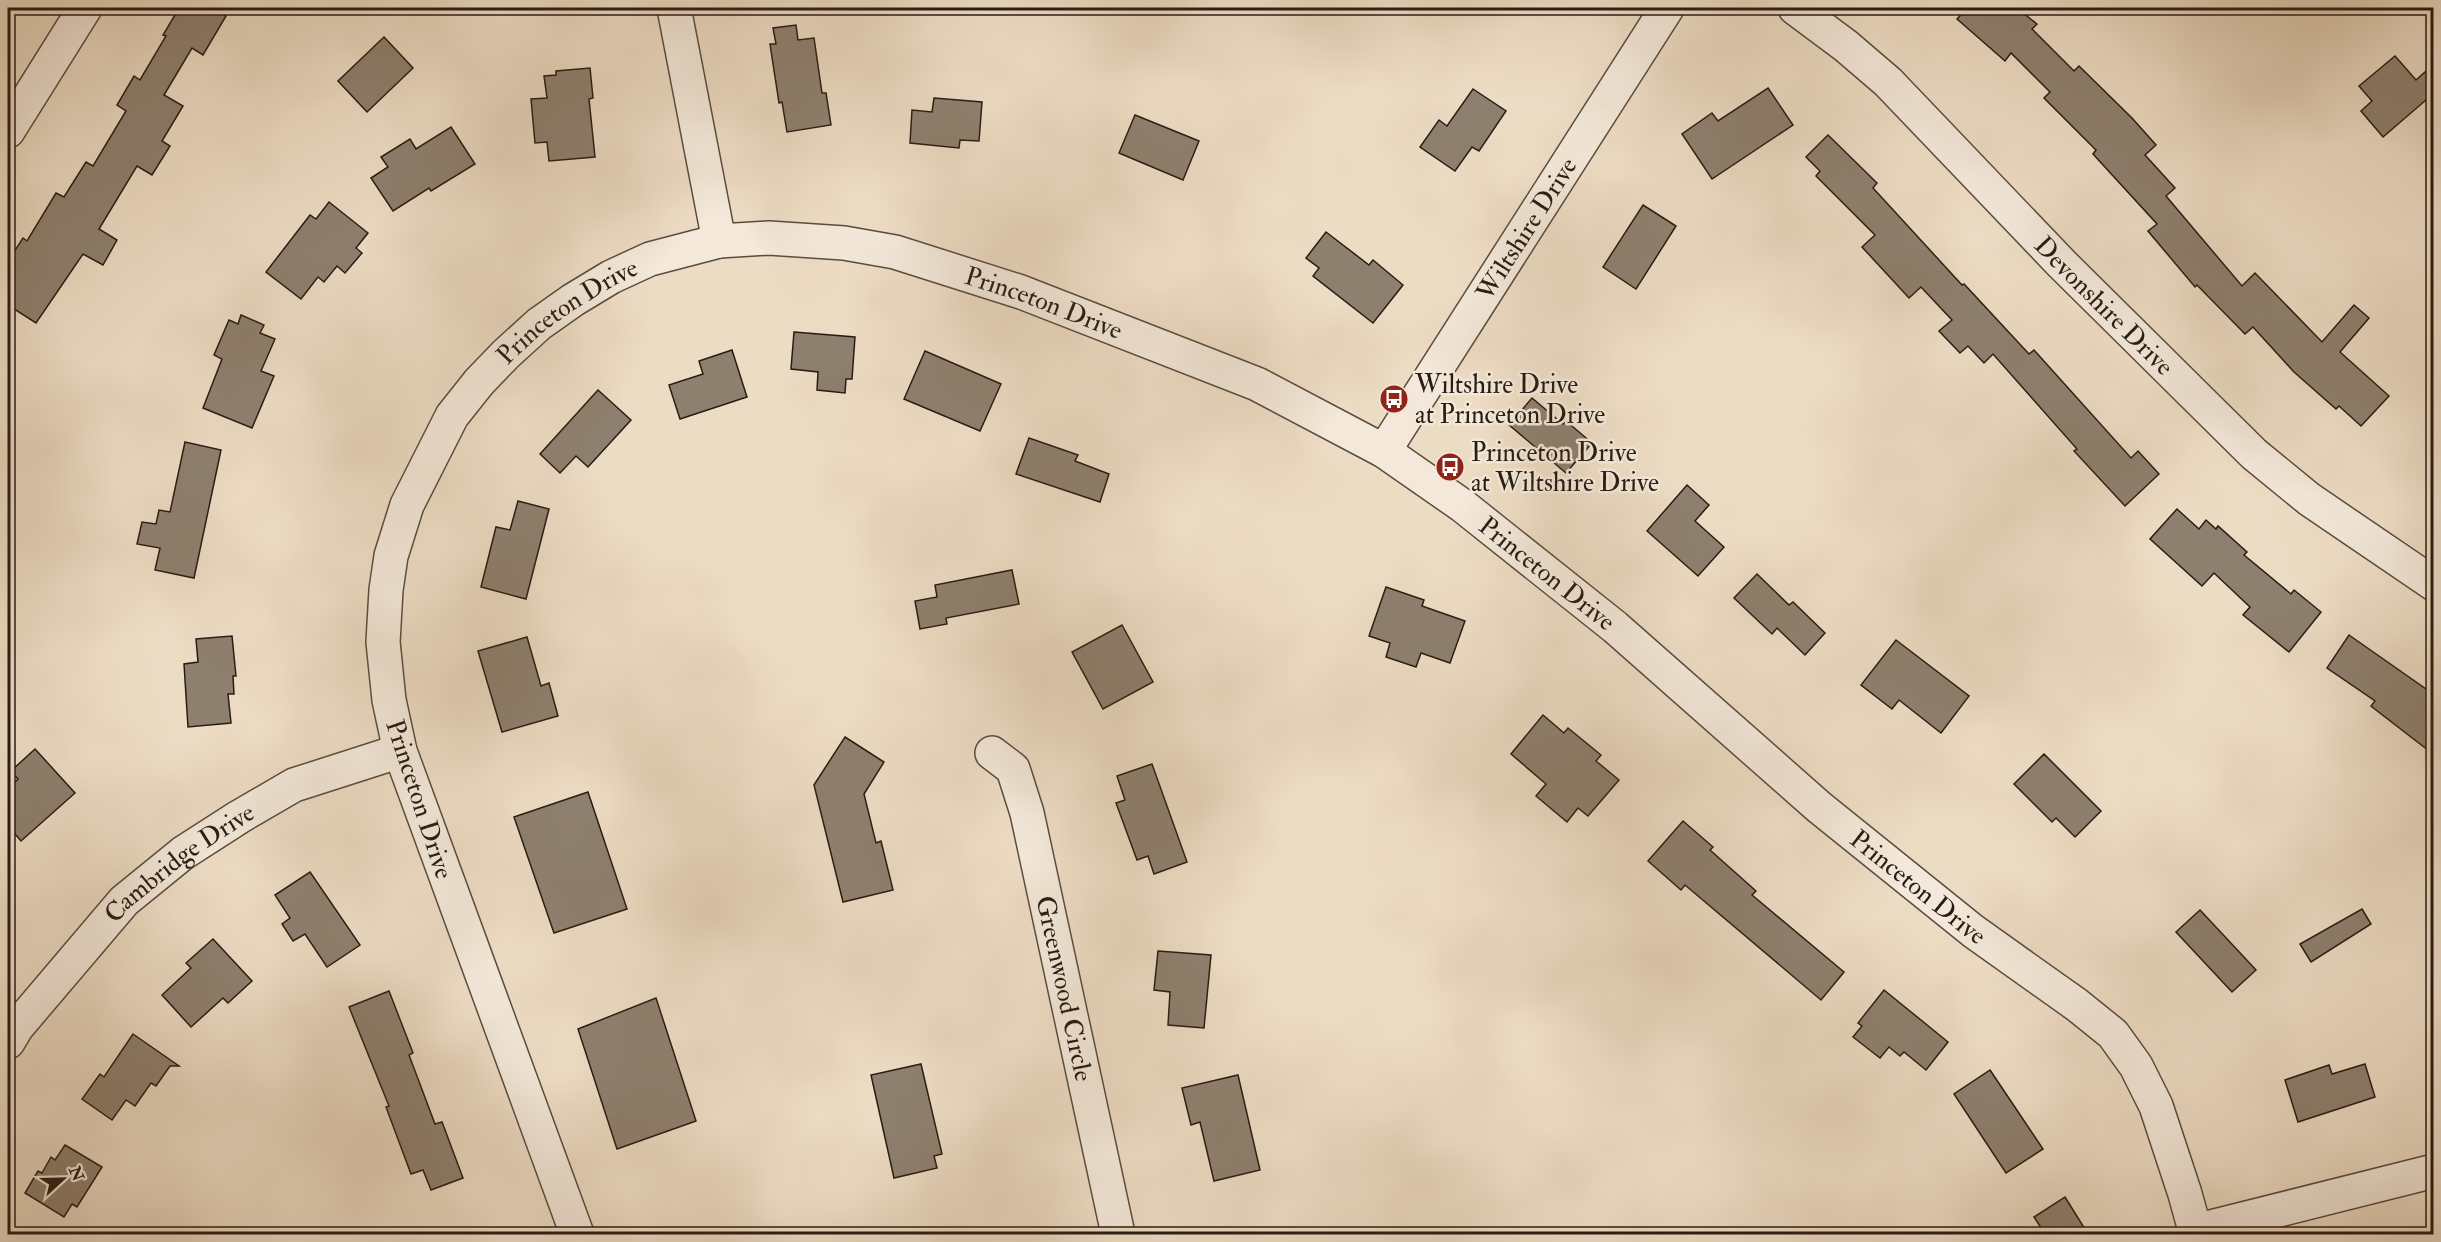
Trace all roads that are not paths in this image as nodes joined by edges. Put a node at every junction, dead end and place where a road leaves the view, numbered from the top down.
1 (85, 8) edge
2 (674, 8) edge
3 (1667, 8) edge
4 (1795, 8) edge
5 (8, 131) edge
6 (719, 241) junction
7 (1384, 451) junction
8 (2433, 585) edge
9 (400, 751) junction
10 (992, 753) dead end
11 (8, 1042) edge
12 (2433, 1171) edge
13 (2195, 1233) edge
14 (577, 1234) edge
15 (1118, 1234) edge

1 - 5 street
2 - 6 street
3 - 7 street, Wiltshire Drive
4 - 8 street, Devonshire Drive
6 - 7 street, Princeton Drive
6 - 9 street, Princeton Drive
7 - 13 street, Princeton Drive
9 - 11 street, Cambridge Drive
9 - 14 street, Princeton Drive
10 - 15 street, Greenwood Circle
12 - 13 street

